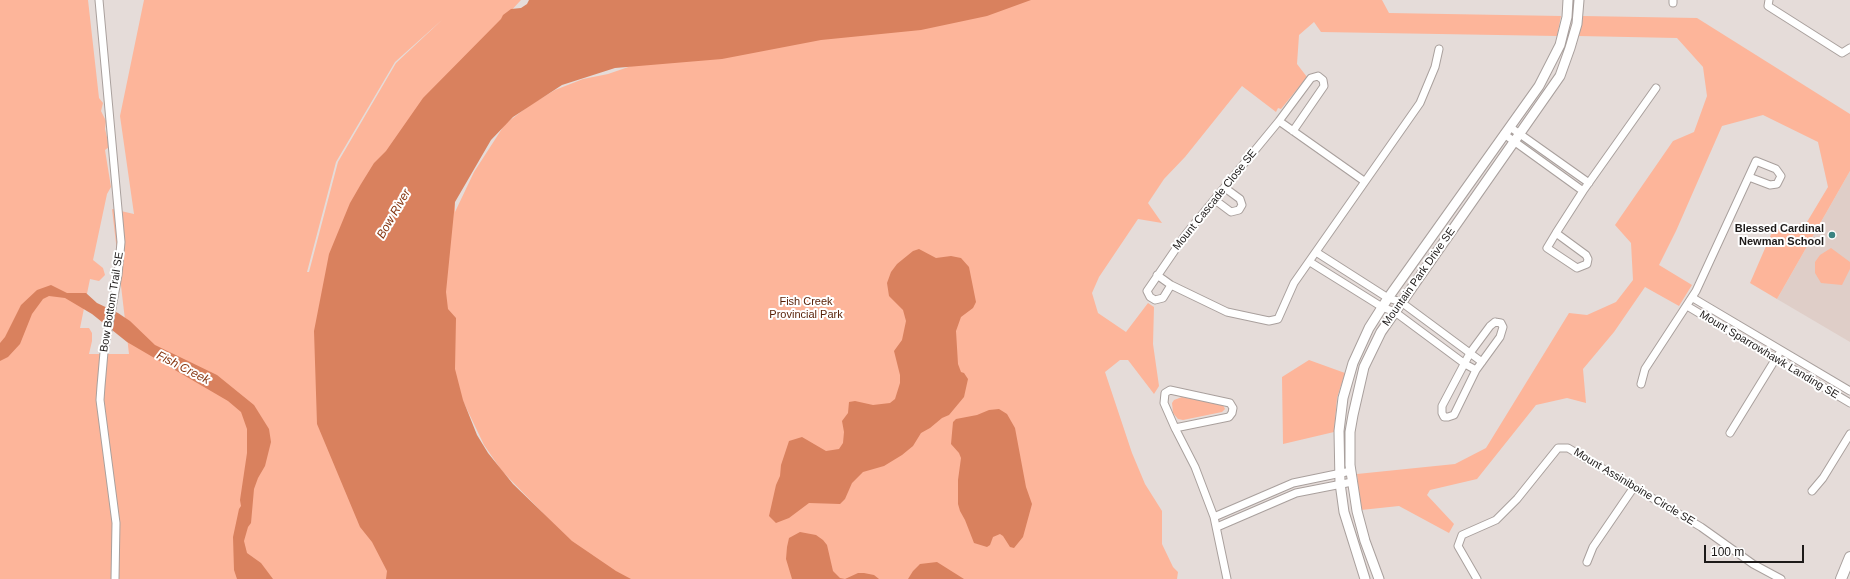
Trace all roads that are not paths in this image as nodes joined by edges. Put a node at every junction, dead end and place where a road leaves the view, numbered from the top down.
1 (99, 0) edge
2 (1568, 0) edge
3 (1579, 0) edge
4 (1769, 0) edge
5 (1850, 48) edge
6 (1439, 49) dead end
7 (1656, 88) dead end
8 (1279, 121) junction
9 (1293, 131) junction
10 (1507, 131) junction
11 (1516, 137) junction
12 (1749, 177) dead end
13 (1364, 181) junction
14 (1589, 183) junction
15 (1225, 188) junction
16 (1583, 191) junction
17 (1215, 200) junction
18 (1556, 234) junction
19 (1316, 252) junction
20 (1310, 262) junction
21 (1158, 274) junction
22 (1171, 285) junction
23 (1388, 298) junction
24 (1693, 298) junction
25 (1401, 302) junction
26 (1688, 306) junction
27 (1382, 307) junction
28 (1395, 312) junction
29 (1781, 351) junction
30 (1470, 353) junction
31 (1776, 359) junction
32 (1482, 362) junction
33 (1465, 364) junction
34 (1476, 370) junction
35 (1641, 384) dead end
36 (1850, 391) edge
37 (1850, 403) edge
38 (1175, 428) junction
39 (1730, 433) dead end
40 (1850, 434) edge
41 (1351, 471) junction
42 (1339, 473) junction
43 (1352, 482) junction
44 (1340, 483) junction
45 (1634, 487) junction
46 (1812, 491) dead end
47 (1269, 492) junction
48 (1274, 502) junction
49 (1214, 517) junction
50 (1217, 527) junction
51 (1850, 557) edge
52 (1587, 562) dead end
53 (114, 579) edge
54 (1227, 579) edge
55 (1365, 579) edge
56 (1379, 579) edge
57 (1478, 579) edge
58 (1781, 579) edge
59 (1842, 579) edge

1 - 53 street, Bow Bottom Trail SE
2 - 10 street, Mountain Park Drive SE
3 - 11 street, Mountain Park Drive SE
4 - 5 street
6 - 13 street
7 - 14 street
8 - 9 street
8 - 9 street, Mount Cascade Close SE
8 - 15 street, Mount Cascade Close SE
9 - 13 street
10 - 11 street
10 - 23 street, Mountain Park Drive SE
11 - 14 street
11 - 16 street
11 - 25 street, Mountain Park Drive SE
12 - 24 street
13 - 19 street
14 - 16 street
15 - 17 street, Mount Cascade Close SE
15 - 17 street
16 - 18 street
17 - 21 street, Mount Cascade Close SE
18 - 18 street
19 - 20 street
19 - 23 street
20 - 22 street
20 - 27 street
21 - 22 street
21 - 22 street, Mount Cascade Close SE
23 - 25 street
23 - 27 street, Mountain Park Drive SE
24 - 26 street
24 - 29 street, Mount Sparrowhawk Landing SE
25 - 28 street, Mountain Park Drive SE
25 - 30 street
26 - 31 street, Mount Sparrowhawk Landing SE
26 - 35 street
27 - 28 street
27 - 42 street, Mountain Park Drive SE
28 - 33 street
28 - 41 street, Mountain Park Drive SE
29 - 31 street
29 - 36 street, Mount Sparrowhawk Landing SE
30 - 32 street
30 - 32 street
30 - 33 street
31 - 37 street, Mount Sparrowhawk Landing SE
31 - 39 street
32 - 34 street
33 - 34 street
33 - 34 street
38 - 38 street
38 - 49 street
40 - 46 street
41 - 42 street
41 - 43 street, Mountain Park Drive SE
42 - 44 street, Mountain Park Drive SE
42 - 47 street
43 - 44 street
43 - 56 street, Mountain Park Drive SE
44 - 48 street
44 - 55 street, Mountain Park Drive SE
45 - 52 street
45 - 57 street, Mount Assiniboine Circle SE
45 - 58 street, Mount Assiniboine Circle SE
47 - 48 street
47 - 49 street
48 - 50 street
49 - 50 street
50 - 54 street
51 - 59 main road

